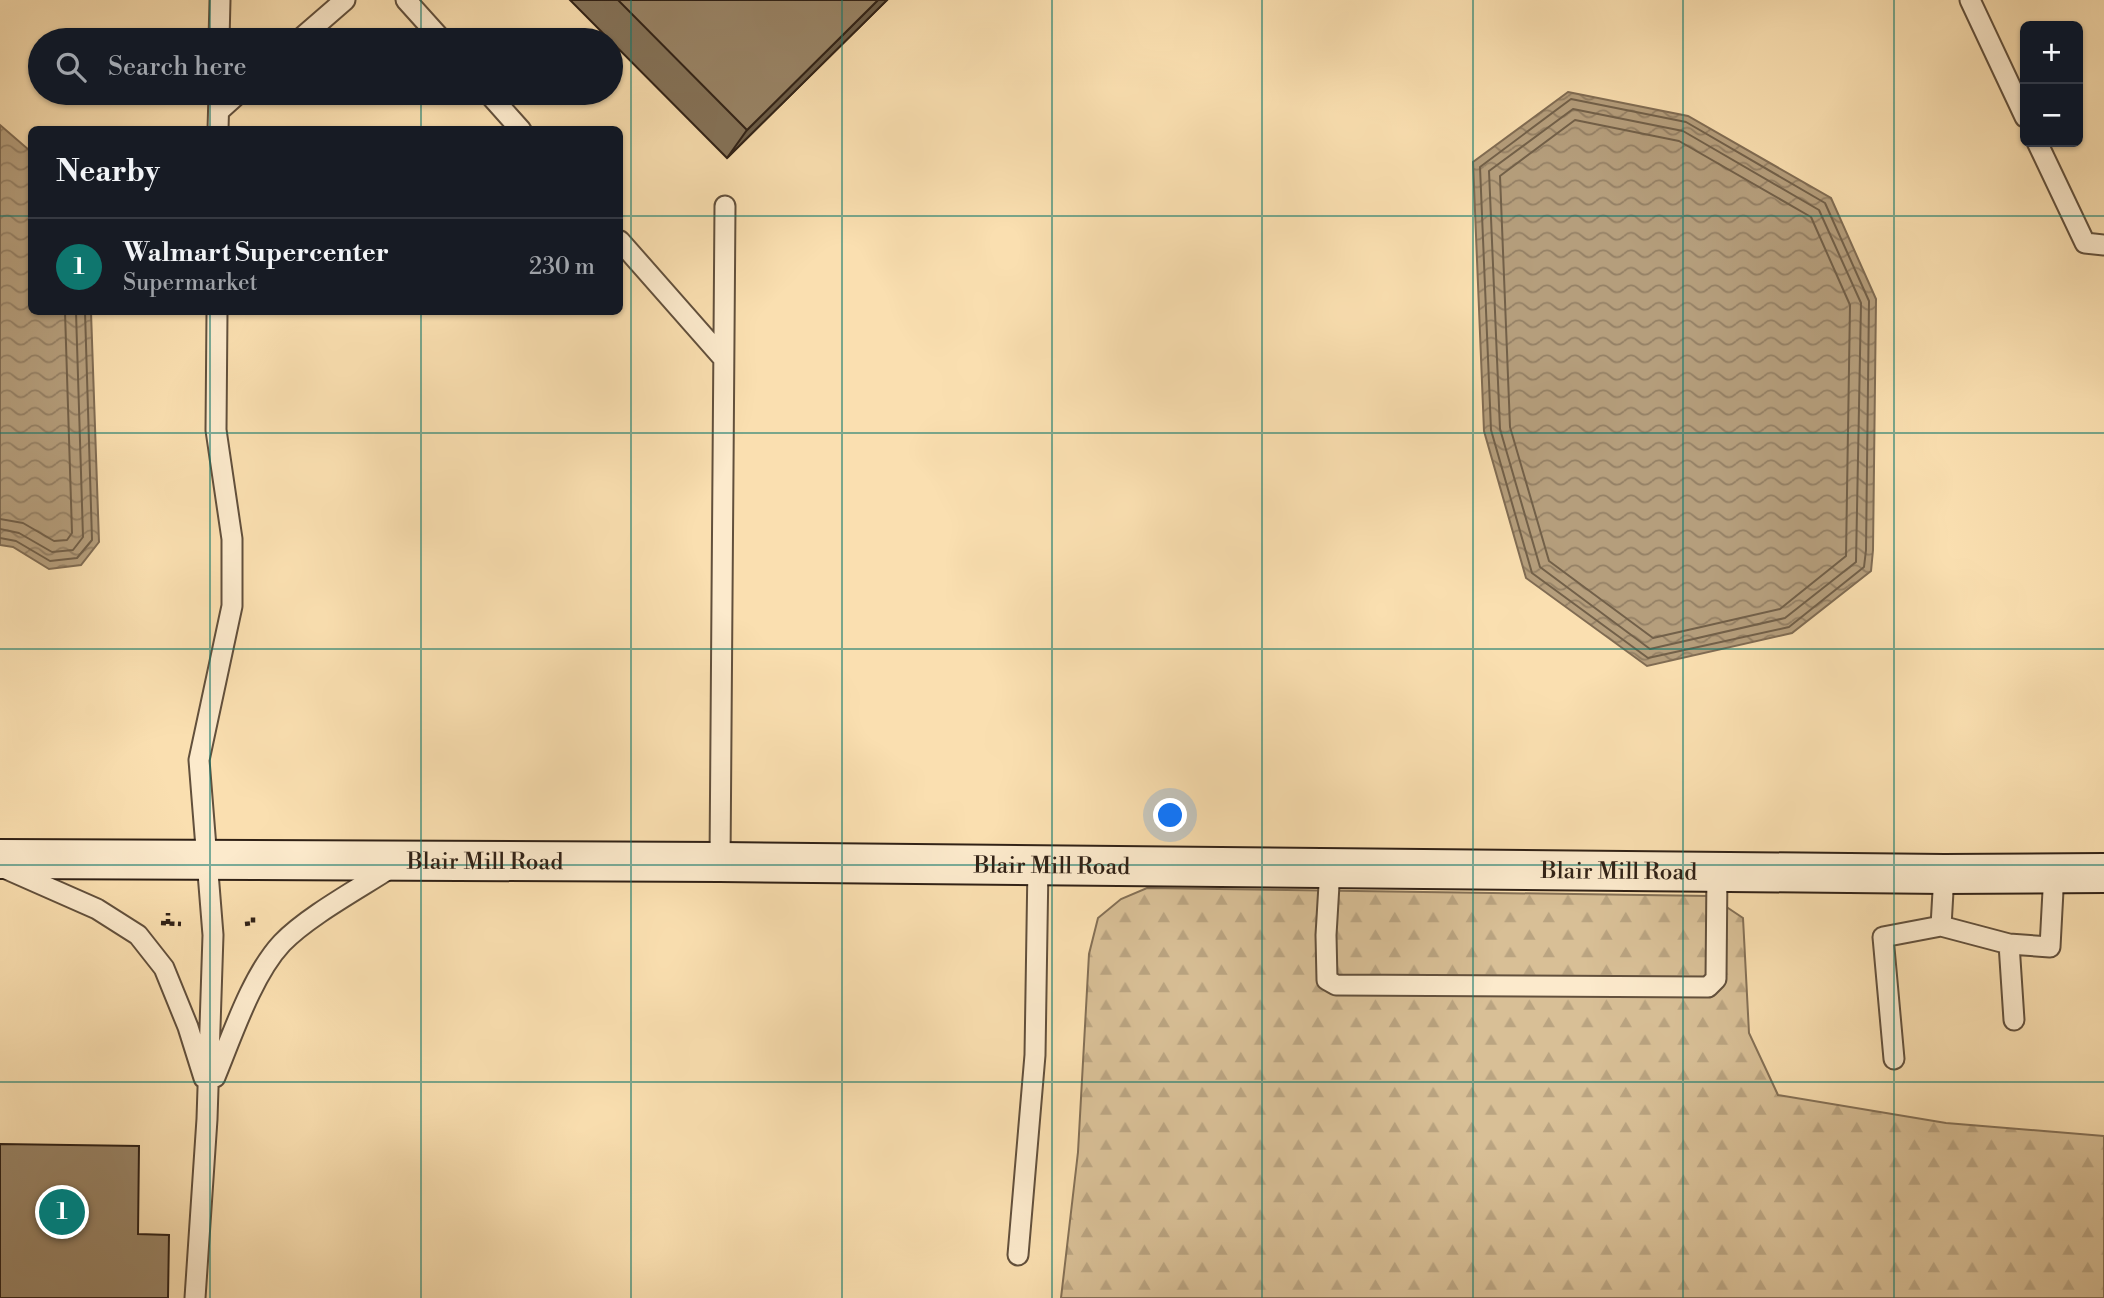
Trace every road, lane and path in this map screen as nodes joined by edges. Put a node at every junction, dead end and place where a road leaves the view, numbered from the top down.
1 (219, 0) edge
2 (345, 0) edge
3 (406, 0) edge
4 (1970, 0) edge
5 (219, 28) edge
6 (313, 28) edge
7 (431, 28) edge
8 (499, 105) edge
9 (2020, 106) edge
10 (517, 126) edge
11 (2039, 147) edge
12 (725, 206) dead end
13 (623, 244) edge
14 (2104, 245) edge
15 (217, 315) edge
16 (723, 358) junction
17 (0, 859) edge
18 (206, 859) junction
19 (402, 860) junction
20 (720, 862) junction
21 (1038, 865) junction
22 (0, 866) edge
23 (1330, 868) junction
24 (1717, 872) junction
25 (2054, 872) junction
26 (2104, 873) edge
27 (1944, 874) junction
28 (167, 913) dead end
29 (253, 917) dead end
30 (153, 923) dead end
31 (167, 923) junction
32 (245, 923) dead end
33 (181, 924) dead end
34 (1941, 926) junction
35 (2009, 944) junction
36 (2014, 1020) dead end
37 (1894, 1059) dead end
38 (209, 1091) junction
39 (1018, 1255) dead end
40 (195, 1298) edge

1 - 5 lane
2 - 6 lane
3 - 7 lane
4 - 9 lane
8 - 10 lane
11 - 14 lane
12 - 16 lane
13 - 16 lane
15 - 18 lane
16 - 20 lane
17 - 18 main road, Blair Mill Road
18 - 19 main road, Blair Mill Road
18 - 38 lane
19 - 20 main road, Blair Mill Road
19 - 38 lane
20 - 21 main road, Blair Mill Road
21 - 23 main road, Blair Mill Road
21 - 39 lane
22 - 38 lane
23 - 24 main road, Blair Mill Road
23 - 24 lane
24 - 27 main road, Blair Mill Road
25 - 26 main road, Blair Mill Road
25 - 27 main road, Blair Mill Road
25 - 35 lane
27 - 34 lane
28 - 31 path
29 - 32 path
30 - 31 path
31 - 33 path
34 - 35 lane
34 - 37 lane
35 - 36 lane
38 - 40 lane

